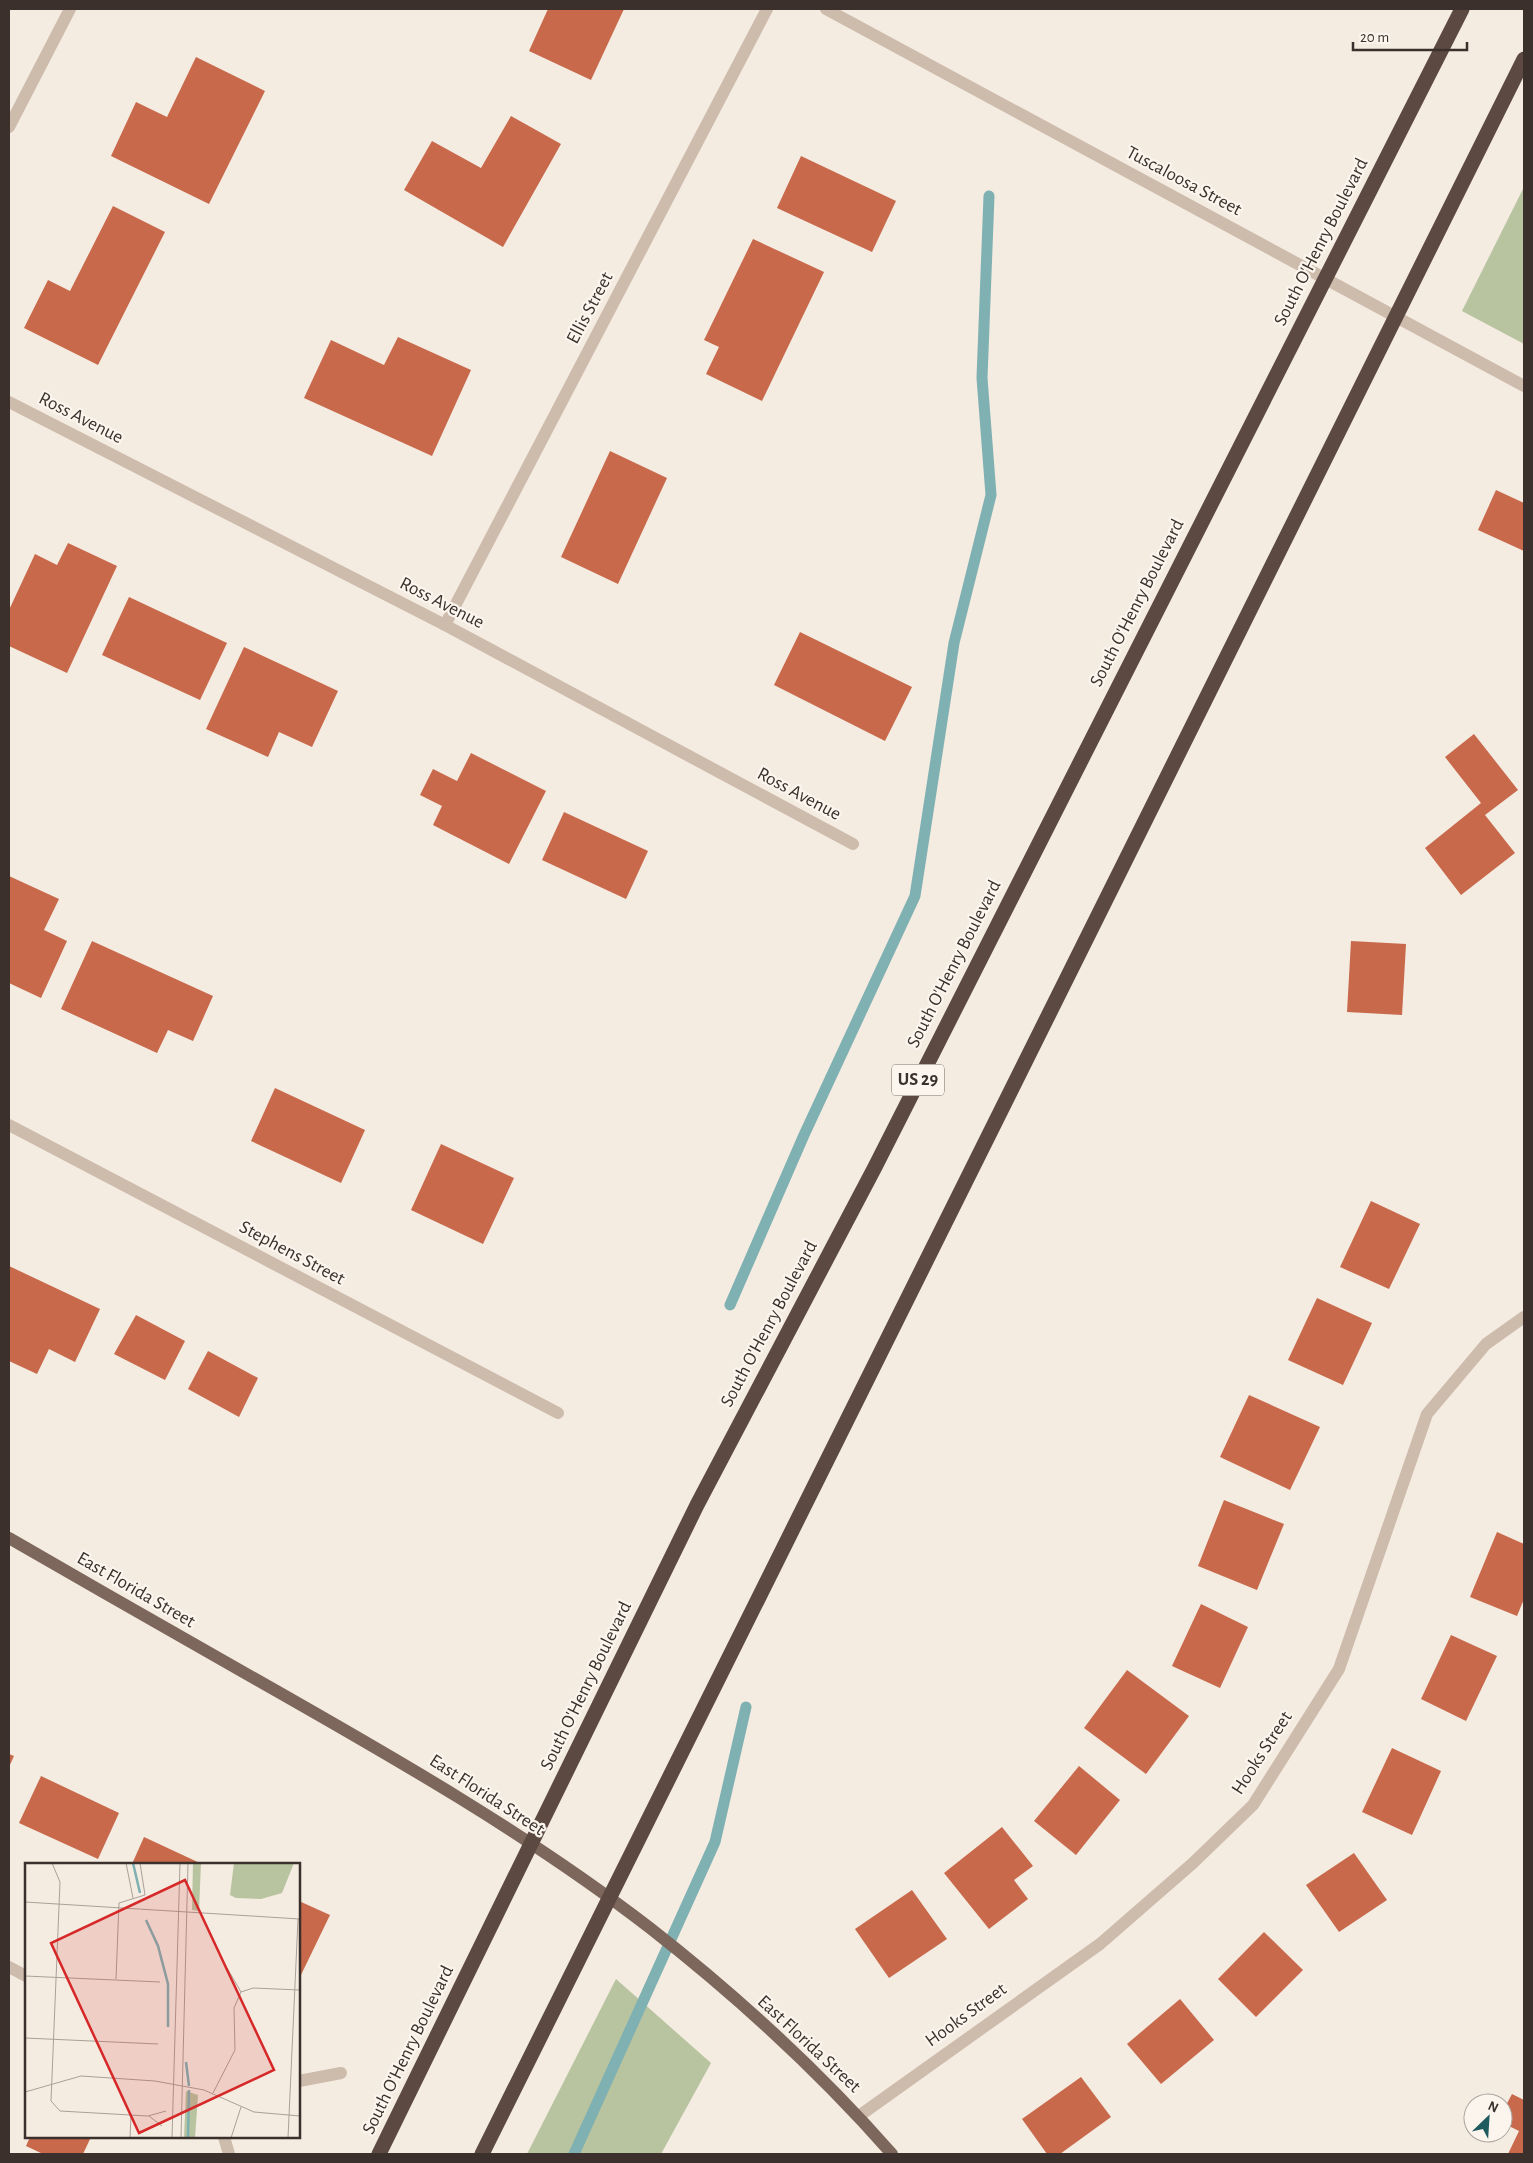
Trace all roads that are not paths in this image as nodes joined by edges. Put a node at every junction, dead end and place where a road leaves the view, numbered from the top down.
1 (70, 9) edge
2 (767, 9) edge
3 (826, 9) edge
4 (1462, 9) edge
5 (1524, 59) edge
6 (9, 127) edge
7 (1524, 386) edge
8 (9, 402) edge
9 (446, 626) junction
10 (854, 844) dead end
11 (9, 1126) edge
12 (1524, 1317) edge
13 (558, 1413) dead end
14 (9, 1538) edge
15 (9, 1967) edge
16 (25, 1975) edge
17 (341, 2073) dead end
18 (300, 2081) edge
19 (858, 2116) junction
20 (224, 2138) edge
21 (229, 2154) edge
22 (379, 2154) edge
23 (482, 2154) edge
24 (892, 2154) edge

1 - 6 street
2 - 9 street, Ellis Street
3 - 7 street, Tuscaloosa Street
4 - 22 highway, South O'Henry Boulevard / US 29
5 - 23 highway
8 - 9 street, Ross Avenue
9 - 10 street, Ross Avenue
11 - 13 street, Stephens Street
12 - 19 street, Hooks Street
14 - 19 main road, East Florida Street
15 - 16 street
17 - 18 street
19 - 24 main road, East Florida Street
20 - 21 street

